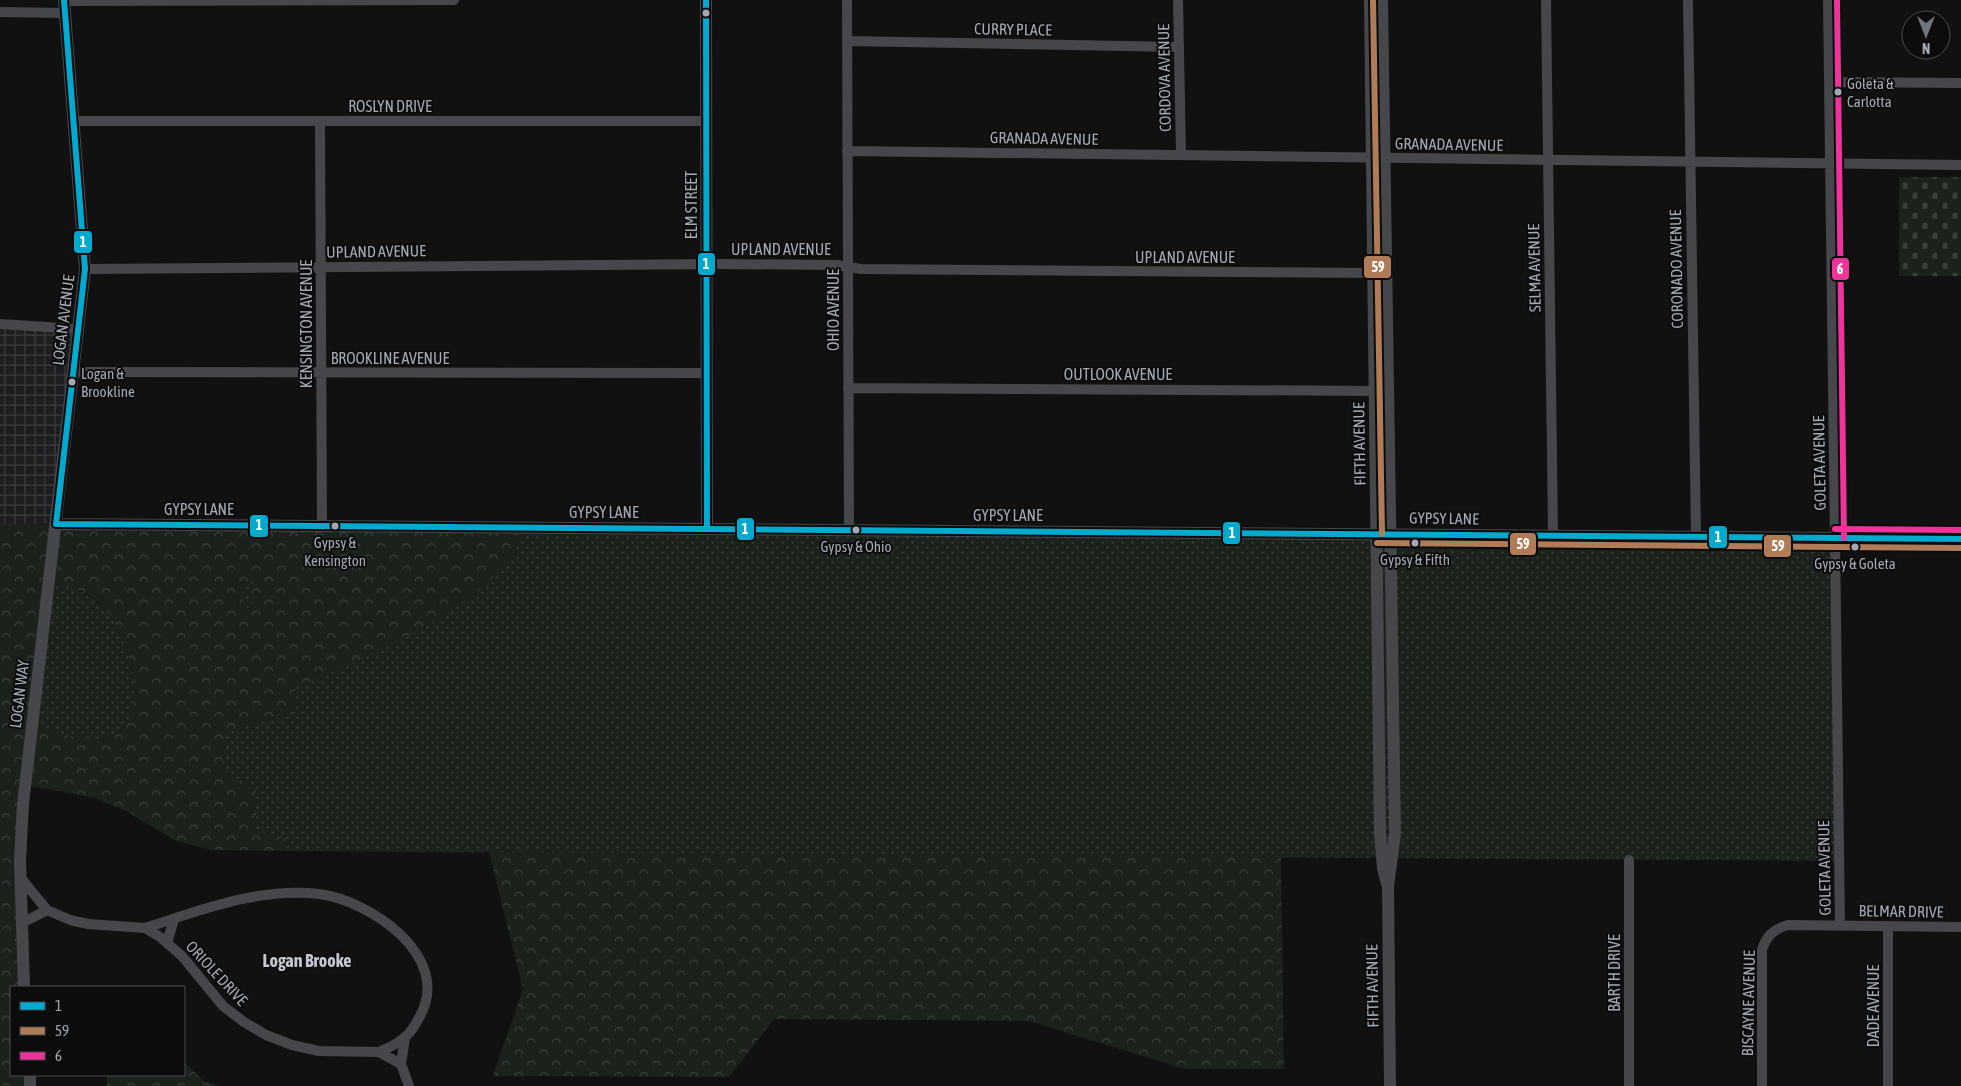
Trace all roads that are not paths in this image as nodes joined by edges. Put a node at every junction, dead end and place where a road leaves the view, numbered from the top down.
1 (454, 0) edge
2 (706, 0) edge
3 (848, 0) edge
4 (1178, 0) edge
5 (1370, 0) edge
6 (1382, 0) edge
7 (1546, 0) edge
8 (1688, 0) edge
9 (1828, 0) edge
10 (321, 1) edge
11 (64, 5) edge
12 (0, 12) edge
13 (848, 42) junction
14 (1179, 47) junction
15 (1829, 82) junction
16 (1961, 83) edge
17 (707, 120) junction
18 (74, 121) junction
19 (320, 121) junction
20 (848, 151) junction
21 (1180, 155) junction
22 (1378, 158) junction
23 (1548, 160) junction
24 (1690, 162) junction
25 (1830, 164) junction
26 (1961, 165) edge
27 (707, 264) junction
28 (321, 266) junction
29 (848, 267) junction
30 (85, 269) junction
31 (1373, 273) junction
32 (1386, 273) junction
33 (0, 324) edge
34 (78, 329) junction
35 (73, 372) junction
36 (321, 373) junction
37 (707, 373) junction
38 (848, 388) junction
39 (1381, 391) junction
40 (56, 524) junction
41 (322, 526) junction
42 (707, 529) junction
43 (848, 530) junction
44 (1377, 534) junction
45 (1391, 534) junction
46 (1553, 535) junction
47 (1696, 537) junction
48 (1835, 538) junction
49 (1961, 539) edge
50 (1629, 860) dead end
51 (20, 877) junction
52 (1388, 886) junction
53 (47, 910) junction
54 (174, 919) junction
55 (22, 923) junction
56 (1840, 925) junction
57 (1888, 926) junction
58 (1961, 927) edge
59 (145, 928) junction
60 (167, 943) junction
61 (24, 986) edge
62 (405, 1038) junction
63 (379, 1052) junction
64 (401, 1064) junction
65 (408, 1086) edge
66 (1390, 1086) edge
67 (1629, 1086) edge
68 (1762, 1086) edge
69 (1888, 1086) edge

1 - 10 street
2 - 17 street, ELM STREET
3 - 13 street, OHIO AVENUE
4 - 14 street, CORDOVA AVENUE
5 - 22 street, FIFTH AVENUE
6 - 22 street, FIFTH AVENUE
7 - 23 street, SELMA AVENUE
8 - 24 street, CORONADO AVENUE
9 - 15 street, GOLETA AVENUE
10 - 11 street
11 - 12 street
11 - 18 street, LOGAN AVENUE
13 - 14 street, CURRY PLACE
13 - 20 street, OHIO AVENUE
14 - 21 street, CORDOVA AVENUE
15 - 16 street
15 - 25 street, GOLETA AVENUE
17 - 19 street, ROSLYN DRIVE
17 - 27 street, ELM STREET
18 - 19 street, ROSLYN DRIVE
18 - 30 street, LOGAN AVENUE
19 - 28 street, KENSINGTON AVENUE
20 - 21 street, GRANADA AVENUE
20 - 29 street, OHIO AVENUE
21 - 22 street, GRANADA AVENUE
22 - 23 street, GRANADA AVENUE
22 - 31 street, FIFTH AVENUE
22 - 32 street, FIFTH AVENUE
23 - 24 street, GRANADA AVENUE
23 - 46 street, SELMA AVENUE
24 - 25 street, GRANADA AVENUE
24 - 47 street, CORONADO AVENUE
25 - 26 street, GRANADA AVENUE
25 - 48 street, GOLETA AVENUE
27 - 28 street, UPLAND AVENUE
27 - 29 street, UPLAND AVENUE
27 - 37 street, ELM STREET
28 - 30 street, UPLAND AVENUE
28 - 36 street, KENSINGTON AVENUE
29 - 31 street, UPLAND AVENUE
29 - 38 street, OHIO AVENUE
30 - 34 street, LOGAN AVENUE
31 - 32 street, UPLAND AVENUE
31 - 39 street, FIFTH AVENUE
32 - 39 street, FIFTH AVENUE
33 - 34 street
34 - 35 street, LOGAN AVENUE
35 - 36 street, BROOKLINE AVENUE
35 - 40 street, LOGAN AVENUE
36 - 37 street, BROOKLINE AVENUE
36 - 41 street, KENSINGTON AVENUE
37 - 42 street, ELM STREET
38 - 39 street, OUTLOOK AVENUE
38 - 43 street, OHIO AVENUE
39 - 44 street, FIFTH AVENUE
39 - 45 street, FIFTH AVENUE
40 - 41 street, GYPSY LANE
40 - 51 street, LOGAN WAY
41 - 42 street, GYPSY LANE
42 - 43 street, GYPSY LANE
43 - 44 street, GYPSY LANE
44 - 45 street, GYPSY LANE
44 - 52 street, FIFTH AVENUE
45 - 46 street, GYPSY LANE
45 - 52 street, FIFTH AVENUE
46 - 47 street, GYPSY LANE
47 - 48 street, GYPSY LANE
48 - 49 street, GYPSY LANE
48 - 56 street, GOLETA AVENUE
50 - 67 street, BARTH DRIVE
51 - 53 street
51 - 55 street, LOGAN WAY
52 - 66 street, FIFTH AVENUE
53 - 55 street
53 - 59 street
54 - 59 street
54 - 60 street
54 - 62 street
55 - 61 street, LOGAN WAY
56 - 57 street, BELMAR DRIVE
56 - 68 street, BISCAYNE AVENUE
57 - 58 street, BELMAR DRIVE
57 - 69 street, DADE AVENUE
59 - 60 street, ORIOLE DRIVE
60 - 63 street, ORIOLE DRIVE
62 - 63 street
62 - 64 street
63 - 64 street, ORIOLE DRIVE
64 - 65 street

